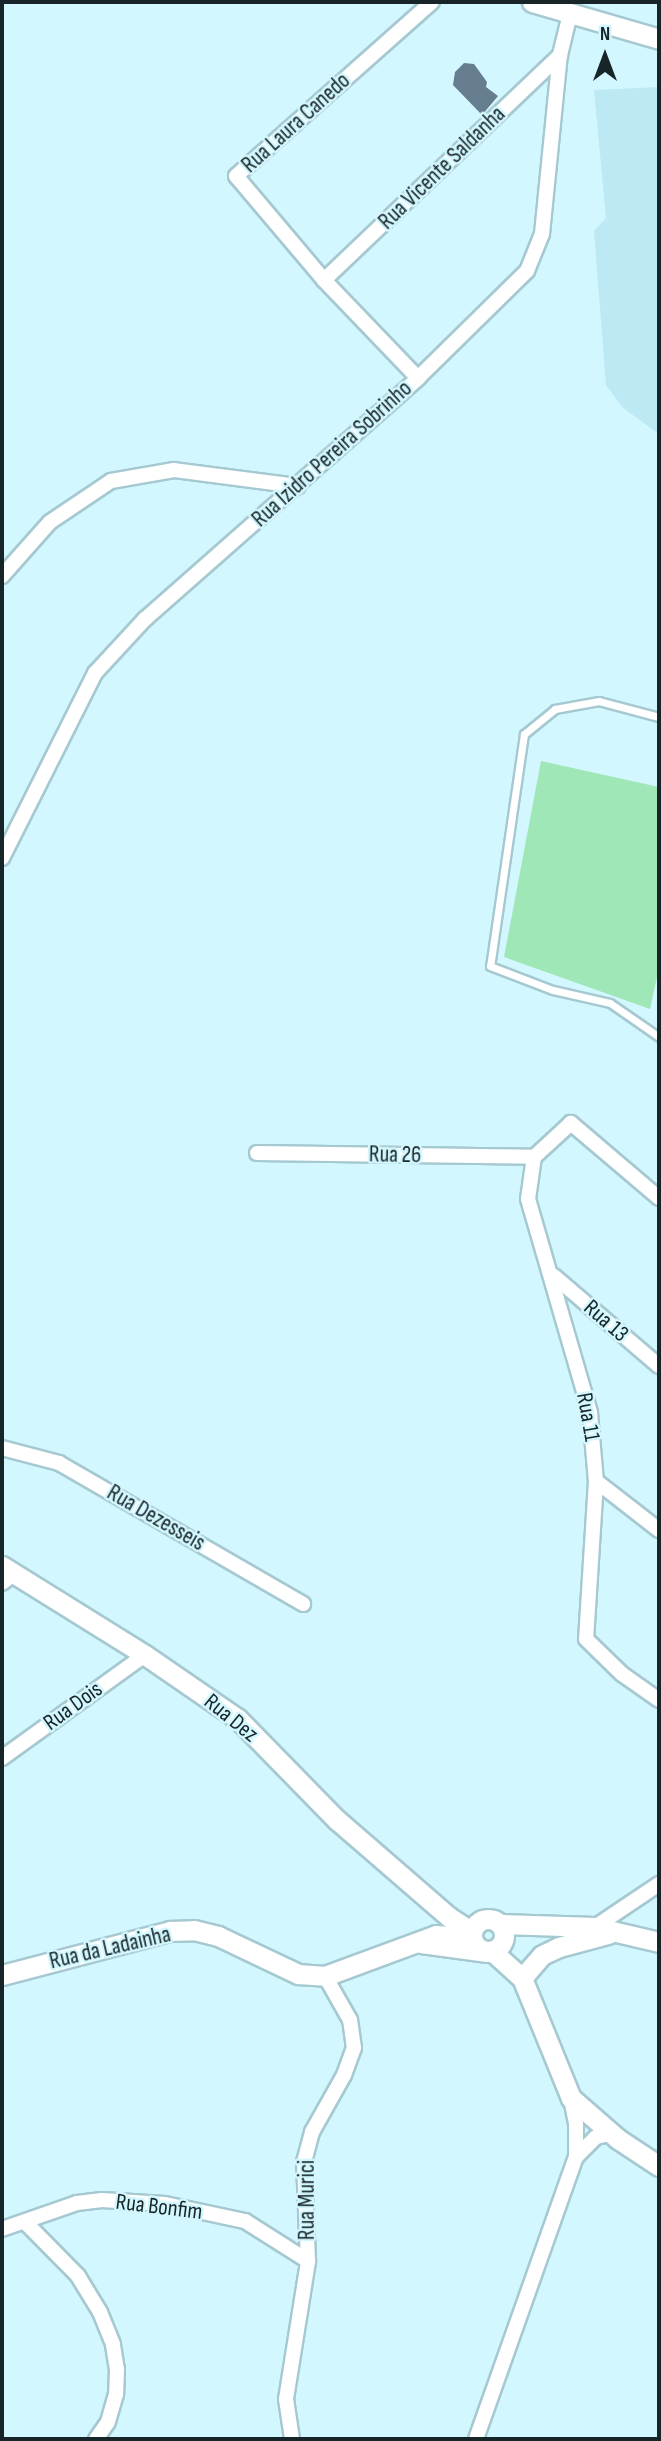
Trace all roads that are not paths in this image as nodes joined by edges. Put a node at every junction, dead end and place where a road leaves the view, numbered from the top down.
1 (432, 2) edge
2 (532, 2) edge
3 (570, 14) junction
4 (659, 39) edge
5 (560, 55) junction
6 (324, 280) junction
7 (418, 378) junction
8 (298, 486) junction
9 (2, 576) edge
10 (659, 717) edge
11 (2, 858) edge
12 (659, 1037) edge
13 (257, 1153) dead end
14 (534, 1157) junction
15 (659, 1198) edge
16 (553, 1276) junction
17 (659, 1366) edge
18 (2, 1448) edge
19 (596, 1481) junction
20 (659, 1530) edge
21 (6, 1574) edge
22 (303, 1604) dead end
23 (145, 1655) junction
24 (659, 1700) edge
25 (2, 1758) edge
26 (659, 1884) edge
27 (500, 1924) junction
28 (594, 1927) junction
29 (474, 1930) junction
30 (620, 1931) junction
31 (413, 1941) junction
32 (659, 1942) edge
33 (490, 1952) junction
34 (2, 1975) edge
35 (325, 1976) junction
36 (522, 1978) junction
37 (571, 2098) junction
38 (618, 2139) junction
39 (576, 2157) junction
40 (659, 2165) edge
41 (26, 2222) junction
42 (2, 2229) edge
43 (308, 2261) junction
44 (96, 2439) edge
45 (292, 2439) edge
46 (476, 2439) edge

1 - 6 street, Rua Laura Canedo
2 - 3 street
3 - 4 street
3 - 5 street, Rua Izidro Pereira Sobrinho
5 - 6 street, Rua Vicente Saldanha
5 - 7 street, Rua Izidro Pereira Sobrinho
6 - 7 street, Rua Laura Canedo
7 - 8 street, Rua Izidro Pereira Sobrinho
8 - 9 street
8 - 11 street, Rua Izidro Pereira Sobrinho
10 - 12 lane
13 - 14 street, Rua 26
14 - 15 street
14 - 16 street, Rua 11
16 - 17 street, Rua 13
16 - 19 street, Rua 11
18 - 22 street, Rua Dezesseis
19 - 20 street
19 - 24 street, Rua 11
21 - 23 street, Rua Dez
23 - 25 street, Rua Dois
23 - 29 street, Rua Dez
26 - 28 street
27 - 28 street
27 - 29 street
27 - 33 street
28 - 30 street
29 - 31 street
29 - 33 street
30 - 32 street
30 - 36 street
31 - 33 street
31 - 35 street
33 - 36 street
34 - 35 street, Rua da Ladainha
35 - 43 street, Rua Murici
36 - 37 street
37 - 38 street
37 - 39 street
38 - 39 street
38 - 40 street
39 - 46 street
41 - 42 street, Rua Bonfim
41 - 43 street, Rua Bonfim
41 - 44 street
43 - 45 street, Rua Murici

